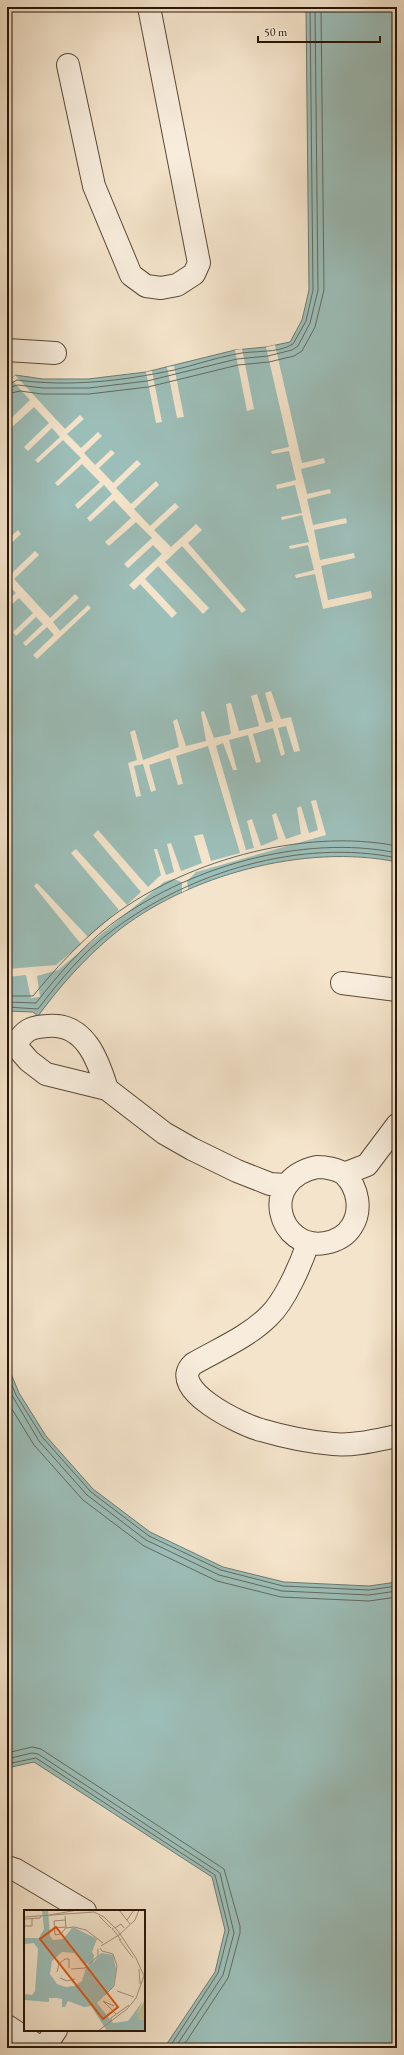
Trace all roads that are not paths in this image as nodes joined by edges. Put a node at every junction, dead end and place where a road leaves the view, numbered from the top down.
1 (149, 7) edge
2 (68, 65) dead end
3 (7, 350) edge
4 (55, 354) dead end
5 (342, 983) dead end
6 (397, 990) edge
7 (11, 1044) edge
8 (107, 1089) junction
9 (397, 1125) edge
10 (344, 1174) junction
11 (286, 1185) junction
12 (308, 1243) junction
13 (397, 1436) edge
14 (7, 1867) edge
15 (83, 1910) edge
16 (7, 2026) edge
17 (55, 2031) edge
18 (41, 2048) edge
19 (44, 2048) edge

1 - 2 street
3 - 4 street
5 - 6 street
7 - 8 street
7 - 8 street
8 - 11 street
9 - 10 street
10 - 11 street
10 - 12 street
11 - 12 street
12 - 13 street
14 - 15 street
16 - 18 street
17 - 19 street

